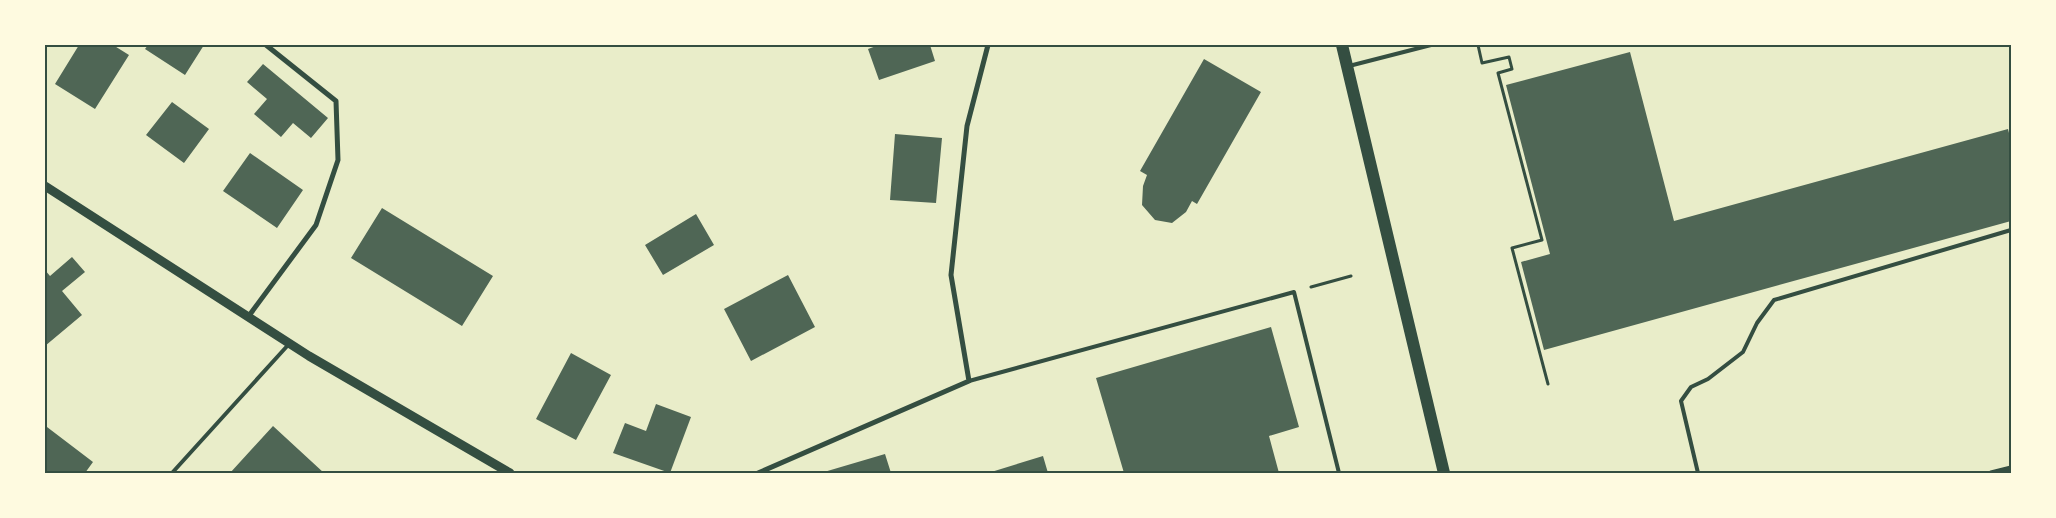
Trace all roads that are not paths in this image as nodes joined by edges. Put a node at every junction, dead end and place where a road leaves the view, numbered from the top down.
1 (266, 45) edge
2 (988, 45) edge
3 (1342, 45) edge
4 (1432, 45) edge
5 (1347, 67) junction
6 (45, 186) edge
7 (2011, 230) edge
8 (248, 317) junction
9 (289, 344) junction
10 (969, 381) junction
11 (2011, 468) edge
12 (172, 473) edge
13 (510, 473) edge
14 (758, 473) edge
15 (1339, 473) edge
16 (1444, 473) edge
17 (1698, 473) edge
18 (1991, 473) edge

1 - 8 street
2 - 10 street
3 - 5 main road
4 - 5 lane
5 - 16 main road
6 - 8 street
7 - 17 lane
8 - 9 street
9 - 12 lane
9 - 13 street
10 - 14 street
10 - 15 lane
11 - 18 street

